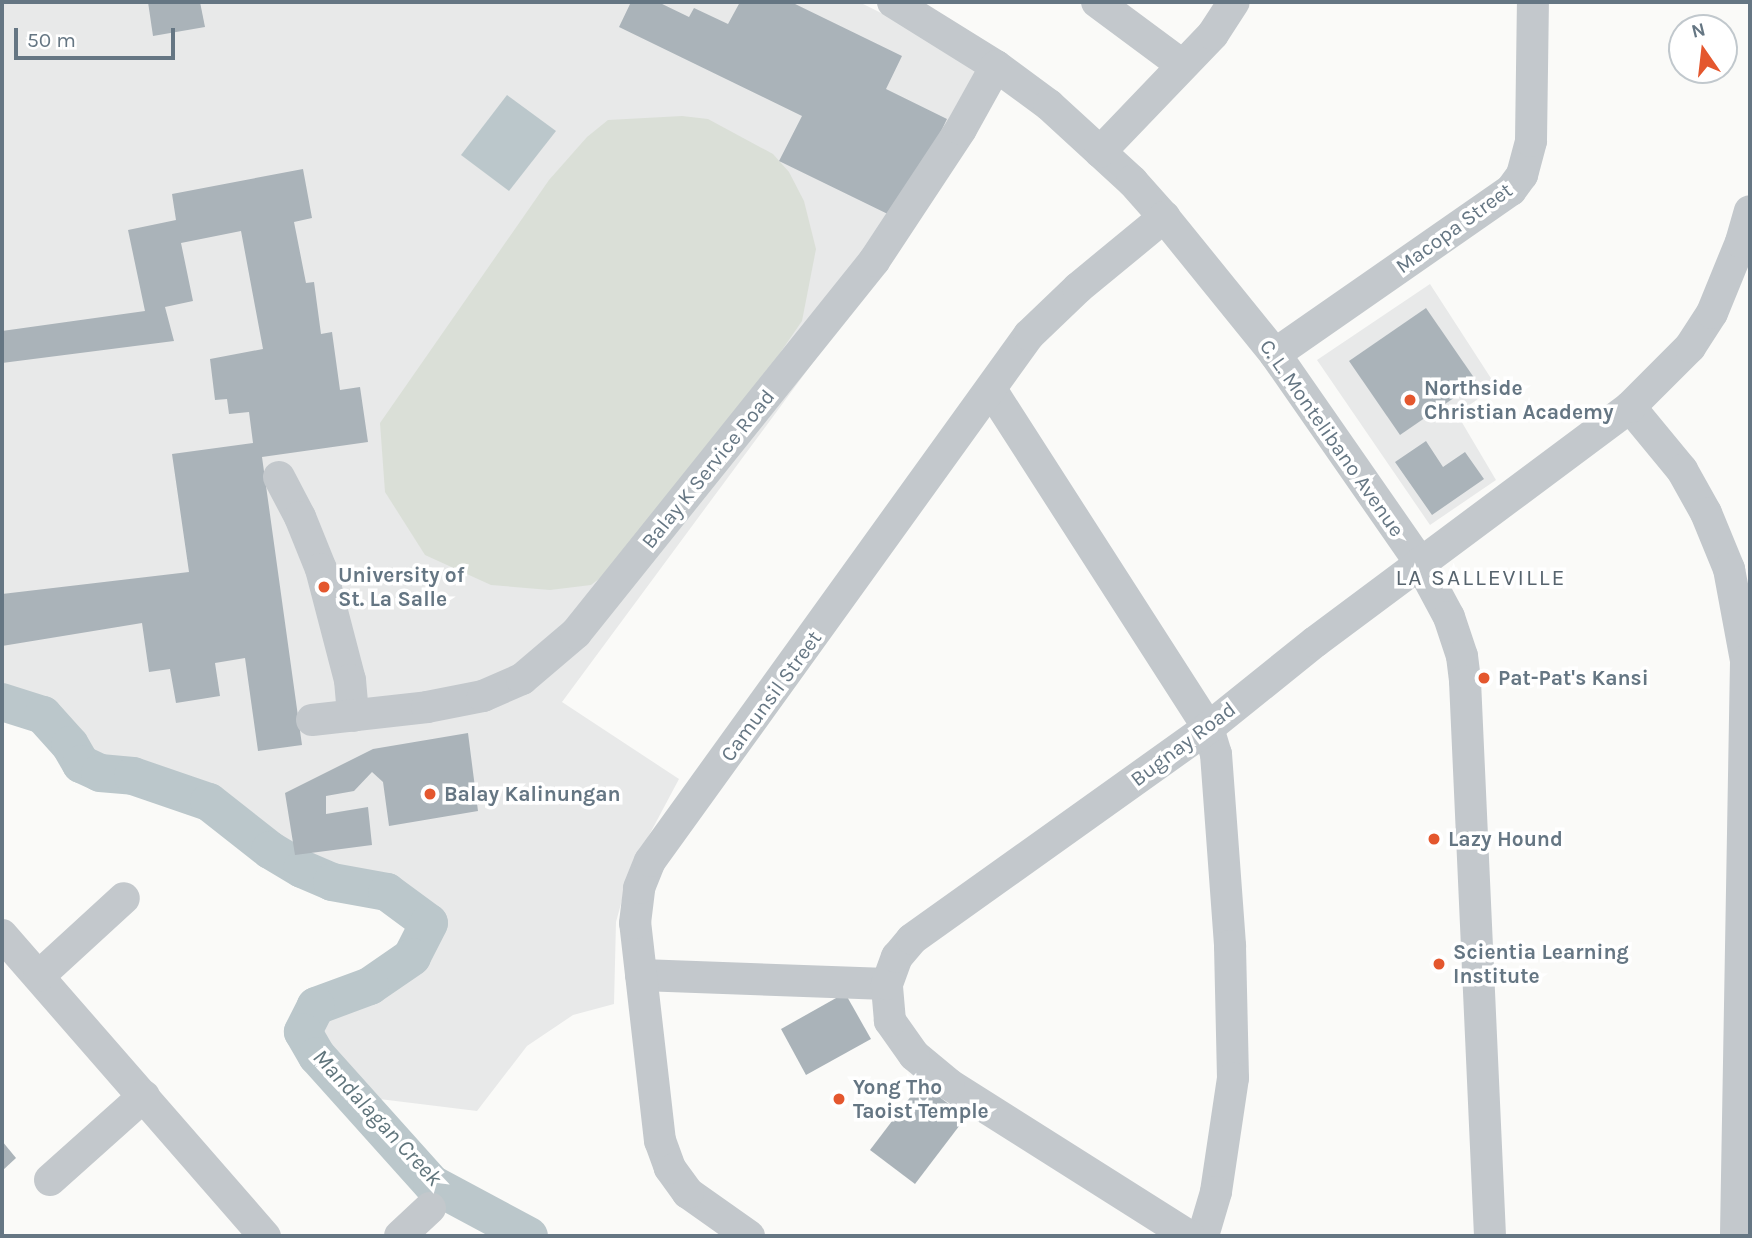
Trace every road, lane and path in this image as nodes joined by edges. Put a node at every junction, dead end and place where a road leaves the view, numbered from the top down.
1 (1097, 2) edge
2 (1234, 2) edge
3 (1533, 2) edge
4 (899, 3) edge
5 (1181, 65) junction
6 (996, 66) junction
7 (1100, 152) junction
8 (1750, 211) edge
9 (1164, 217) junction
10 (1739, 284) edge
11 (1275, 354) junction
12 (992, 391) junction
13 (1630, 407) junction
14 (279, 477) dead end
15 (1420, 563) junction
16 (353, 716) junction
17 (312, 720) dead end
18 (1208, 727) junction
19 (124, 898) dead end
20 (2, 935) edge
21 (641, 975) junction
22 (39, 976) junction
23 (887, 984) junction
24 (144, 1096) junction
25 (1743, 1169) edge
26 (50, 1180) dead end
27 (430, 1208) dead end
28 (265, 1236) edge
29 (400, 1236) edge
30 (749, 1236) edge
31 (1189, 1236) edge
32 (1203, 1236) edge
33 (1490, 1236) edge
34 (1736, 1236) edge

1 - 5 street
2 - 5 street
3 - 11 street, Macopa Street
4 - 6 street, C. L. Montelibano Avenue
5 - 7 street
6 - 7 street, C. L. Montelibano Avenue
6 - 16 street, Balay K Service Road
7 - 9 street, C. L. Montelibano Avenue
8 - 10 street, Bugnay Road
9 - 11 street, C. L. Montelibano Avenue
9 - 12 street, Camunsil Street
10 - 13 street, Bugnay Road
11 - 15 street, C. L. Montelibano Avenue
12 - 18 street
12 - 21 street, Camunsil Street
13 - 15 street, Bugnay Road
13 - 25 street
14 - 16 street
15 - 18 street, Bugnay Road
15 - 33 street, C. L. Montelibano Avenue
16 - 17 street, Balay K Service Road
18 - 23 street, Bugnay Road
18 - 32 street
19 - 22 street
20 - 22 street
21 - 23 street
21 - 30 street, Camunsil Street
22 - 24 street
23 - 31 street, Bugnay Road
24 - 26 street
24 - 28 street
25 - 34 street
27 - 29 street

